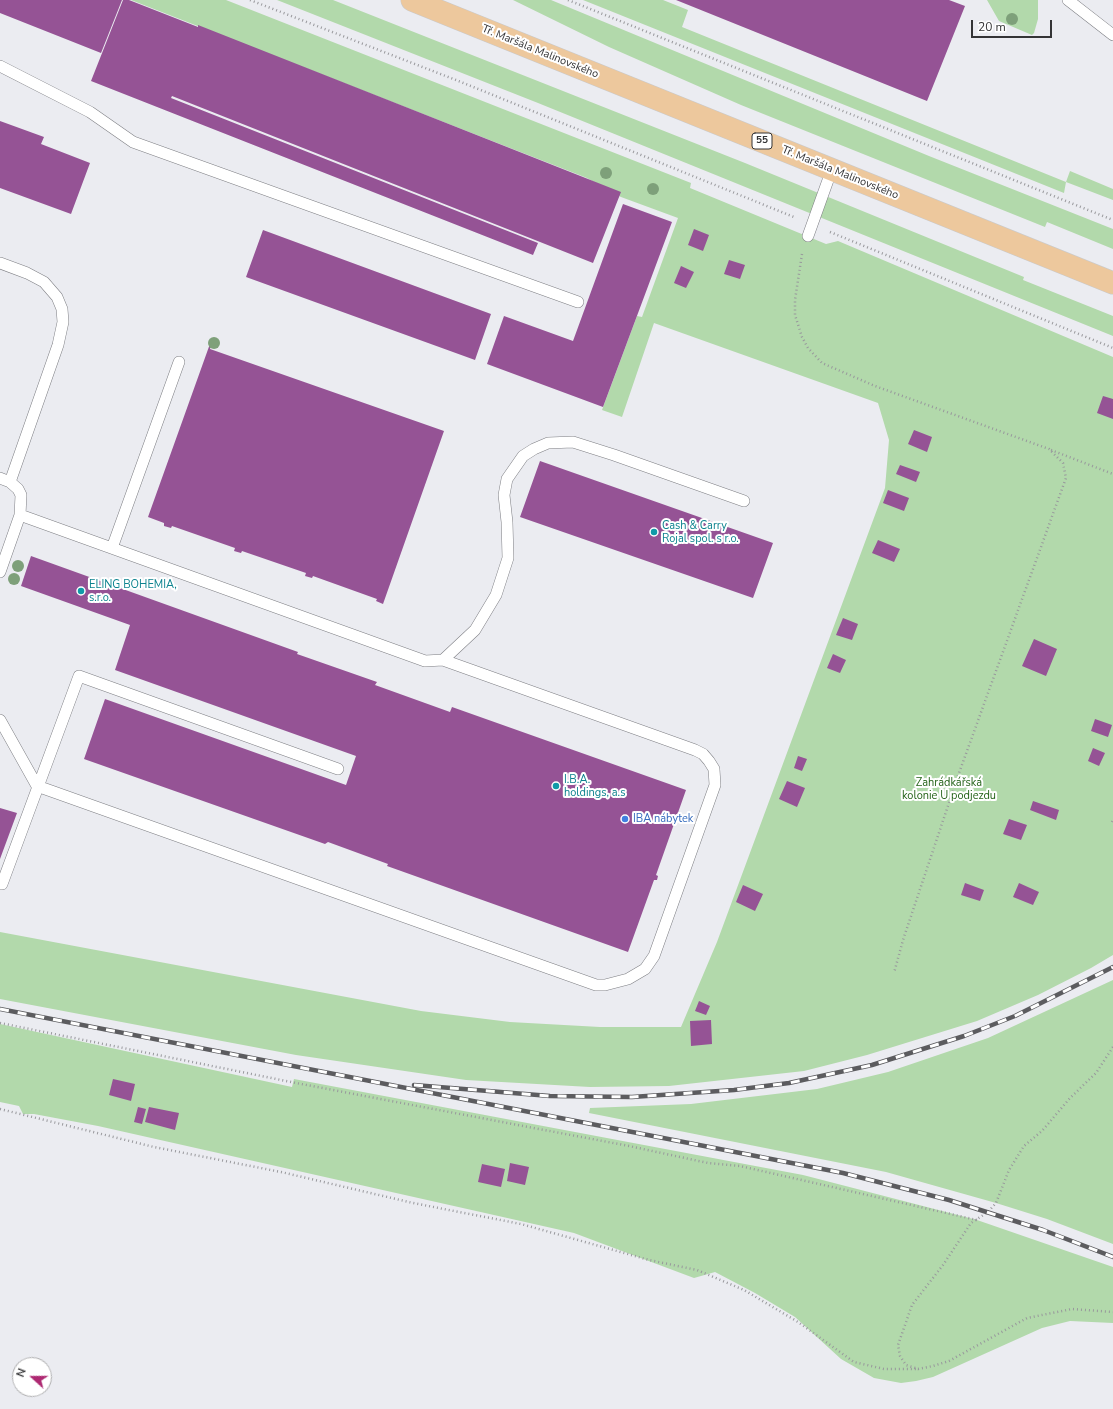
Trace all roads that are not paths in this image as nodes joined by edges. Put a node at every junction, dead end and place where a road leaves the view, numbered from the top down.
1 (412, 0) edge
2 (1068, 0) edge
3 (1113, 35) edge
4 (0, 66) edge
5 (832, 169) junction
6 (808, 236) road end
7 (0, 263) edge
8 (1113, 283) edge
9 (578, 302) dead end
10 (179, 362) dead end
11 (5, 480) edge
12 (744, 501) dead end
13 (20, 515) junction
14 (112, 548) junction
15 (0, 572) edge
16 (443, 660) junction
17 (0, 720) edge
18 (338, 769) dead end
19 (37, 786) junction
20 (0, 884) edge

1 - 5 main road, Tř. Maršála Malinovského / 55
2 - 3 lane
4 - 9 lane
5 - 6 lane
5 - 8 main road, Tř. Maršála Malinovského / 55
7 - 11 lane
10 - 14 lane
11 - 13 lane
12 - 16 lane
13 - 14 lane
13 - 15 lane
14 - 16 lane
16 - 19 lane
17 - 19 lane
18 - 19 lane
19 - 20 lane

